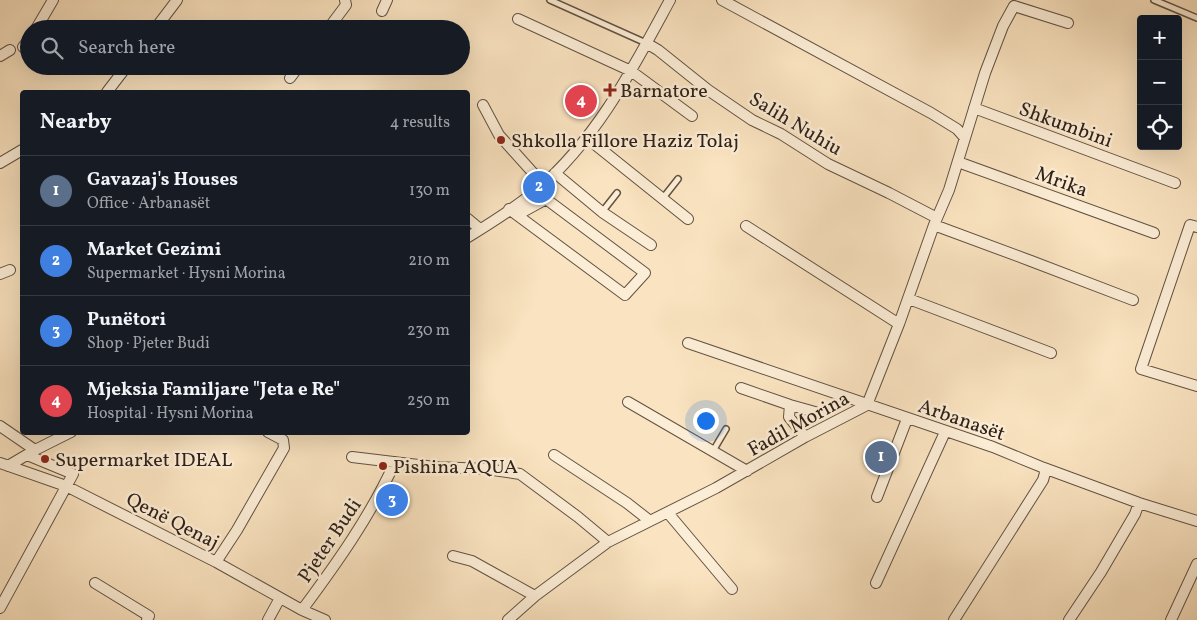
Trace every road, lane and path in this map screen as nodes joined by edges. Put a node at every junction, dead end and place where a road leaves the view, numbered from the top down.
1 (53, 0) edge
2 (177, 0) edge
3 (345, 0) edge
4 (387, 0) edge
5 (550, 0) edge
6 (670, 0) edge
7 (722, 0) edge
8 (1154, 0) edge
9 (1016, 3) edge
10 (382, 11) dead end
11 (1197, 18) edge
12 (518, 19) dead end
13 (41, 20) edge
14 (162, 20) edge
15 (335, 20) edge
16 (1068, 23) dead end
17 (646, 43) junction
18 (10, 50) dead end
19 (0, 56) edge
20 (631, 71) junction
21 (120, 75) edge
22 (292, 75) edge
23 (290, 78) dead end
24 (109, 90) edge
25 (482, 105) dead end
26 (974, 108) junction
27 (692, 116) dead end
28 (587, 138) junction
29 (965, 138) junction
30 (20, 151) edge
31 (958, 162) junction
32 (0, 163) edge
33 (555, 173) junction
34 (678, 179) dead end
35 (1175, 183) dead end
36 (543, 184) junction
37 (616, 193) dead end
38 (663, 198) junction
39 (513, 212) junction
40 (602, 212) junction
41 (688, 219) dead end
42 (470, 221) edge
43 (935, 222) junction
44 (746, 226) dead end
45 (1197, 227) edge
46 (480, 229) junction
47 (1154, 233) dead end
48 (470, 236) edge
49 (651, 245) dead end
50 (909, 299) junction
51 (1132, 300) dead end
52 (900, 324) junction
53 (688, 343) dead end
54 (1051, 353) dead end
55 (1197, 386) edge
56 (741, 388) dead end
57 (628, 402) dead end
58 (790, 405) junction
59 (867, 405) junction
60 (815, 412) dead end
61 (907, 419) junction
62 (0, 426) edge
63 (726, 429) dead end
64 (944, 432) junction
65 (65, 435) edge
66 (274, 435) edge
67 (805, 437) junction
68 (713, 451) junction
69 (31, 452) junction
70 (554, 455) dead end
71 (352, 458) dead end
72 (395, 462) junction
73 (4, 464) edge
74 (1044, 468) junction
75 (746, 471) junction
76 (66, 486) junction
77 (877, 497) dead end
78 (1139, 503) junction
79 (668, 513) junction
80 (650, 521) junction
81 (1197, 521) edge
82 (608, 542) junction
83 (453, 556) dead end
84 (216, 562) junction
85 (1197, 564) edge
86 (95, 583) dead end
87 (876, 583) dead end
88 (732, 589) dead end
89 (535, 596) junction
90 (280, 598) junction
91 (0, 608) edge
92 (302, 610) junction
93 (147, 620) edge
94 (268, 620) edge
95 (325, 620) edge
96 (508, 620) edge
97 (954, 620) edge
98 (1069, 620) edge
99 (1171, 620) edge

1 - 13 street
2 - 14 street
3 - 15 street
4 - 10 street
5 - 17 lane
6 - 17 street
7 - 29 street
8 - 11 lane
9 - 16 street
9 - 26 street
12 - 20 street
17 - 20 street
17 - 43 street, Salih Nuhiu
18 - 19 street
20 - 27 street
20 - 28 street
21 - 24 street
22 - 23 street
25 - 36 street
26 - 29 street
26 - 35 street, Shkumbini
28 - 33 street
28 - 38 street
29 - 31 street
30 - 32 street
31 - 43 street
31 - 47 street, Mrika
33 - 36 street
33 - 40 street
34 - 38 lane
36 - 39 street
37 - 40 lane
38 - 41 street
39 - 39 street
39 - 46 street
40 - 49 street
42 - 46 street
43 - 50 street
43 - 51 street
44 - 52 street
45 - 55 street
46 - 48 street
50 - 52 street
50 - 54 street
52 - 59 street
53 - 59 street, Arbanasët
56 - 58 street
57 - 68 street, Fadil Morina
58 - 60 street
58 - 67 street
59 - 61 street, Arbanasët
59 - 67 street, Fadil Morina
61 - 64 street, Arbanasët
61 - 77 street
62 - 69 street
63 - 68 lane
64 - 74 street, Arbanasët
64 - 87 street
65 - 69 street
66 - 84 street
67 - 75 street, Fadil Morina
68 - 75 street, Fadil Morina
69 - 73 street
69 - 76 street
70 - 80 street
71 - 72 street
72 - 82 street
72 - 92 street, Pjeter Budi
73 - 76 street, Qenë Qenaj
74 - 78 street, Arbanasët
74 - 97 street
75 - 79 street, Fadil Morina
76 - 84 street, Qenë Qenaj
76 - 91 street
78 - 81 street, Arbanasët
78 - 98 street
79 - 80 street, Fadil Morina
79 - 88 street
80 - 82 street, Fadil Morina
82 - 89 street, Fadil Morina
83 - 89 street
84 - 90 street, Qenë Qenaj
85 - 99 street
86 - 93 street
89 - 96 street, Fadil Morina
90 - 92 street, Qenë Qenaj
90 - 94 street
92 - 95 street, Qenë Qenaj

